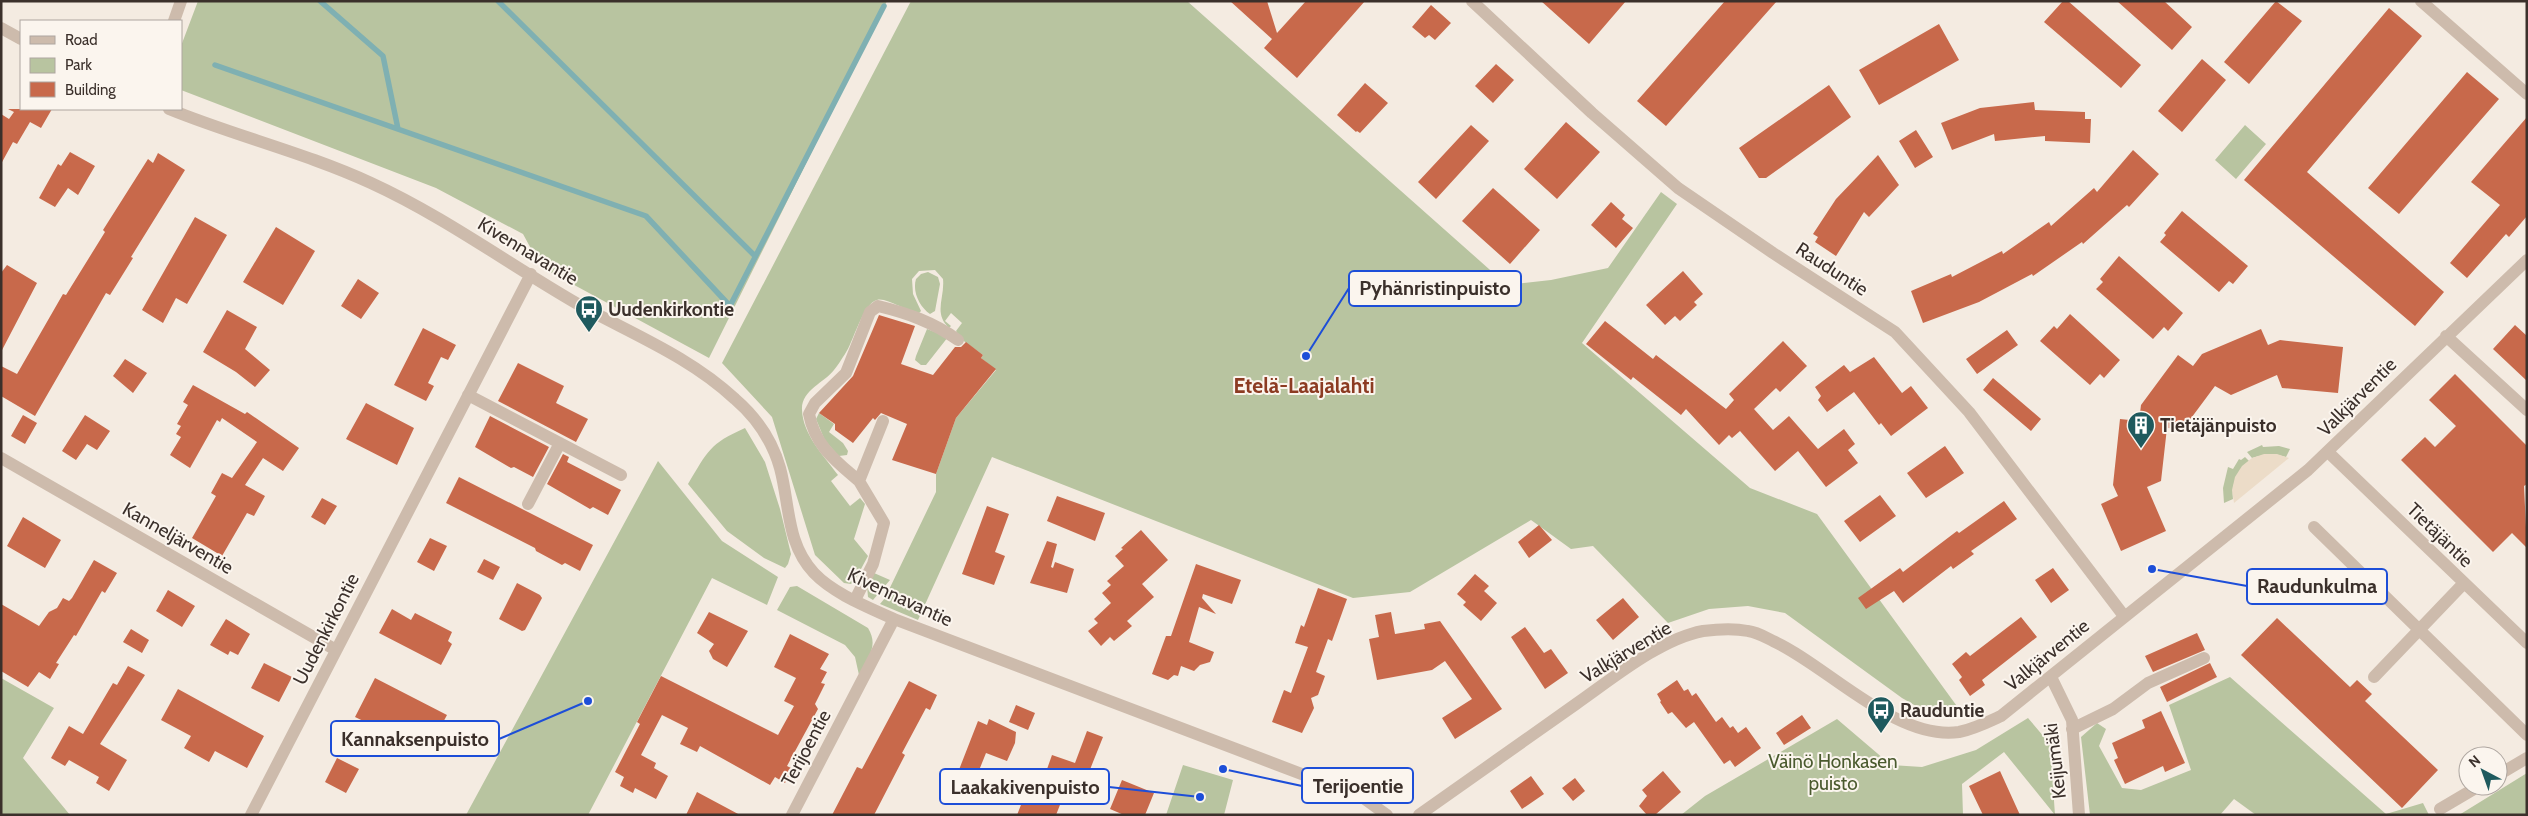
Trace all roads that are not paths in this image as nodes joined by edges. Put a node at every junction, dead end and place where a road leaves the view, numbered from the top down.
1 (181, 1) edge
2 (1472, 1) edge
3 (2421, 1) edge
4 (174, 20) edge
5 (1, 28) edge
6 (20, 38) edge
7 (2527, 94) edge
8 (172, 110) edge
9 (2527, 260) edge
10 (531, 274) junction
11 (2446, 336) junction
12 (958, 340) dead end
13 (468, 395) junction
14 (2527, 410) edge
15 (883, 421) dead end
16 (560, 443) junction
17 (2328, 452) junction
18 (1, 458) edge
19 (621, 475) dead end
20 (859, 481) junction
21 (528, 504) dead end
22 (2314, 527) dead end
23 (2464, 583) junction
24 (855, 600) junction
25 (2124, 616) junction
26 (894, 619) junction
27 (2420, 629) junction
28 (2527, 643) edge
29 (336, 650) junction
30 (2204, 658) dead end
31 (2051, 677) junction
32 (2374, 677) dead end
33 (2072, 730) junction
34 (2527, 736) edge
35 (2527, 758) edge
36 (2508, 769) edge
37 (2462, 796) edge
38 (2440, 809) dead end
39 (251, 815) edge
40 (792, 815) edge
41 (1387, 815) edge
42 (1419, 815) edge
43 (2079, 815) edge

1 - 4 street
2 - 25 street, Rauduntie
3 - 7 street
5 - 6 street
8 - 10 street, Kivennavantie
9 - 11 street, Valkjärventie
10 - 13 street, Uudenkirkontie
10 - 24 street, Kivennavantie
11 - 14 street
11 - 17 street, Valkjärventie
12 - 20 street
13 - 16 street
13 - 29 street, Uudenkirkontie
15 - 20 street
16 - 19 street
16 - 21 street
17 - 23 street, Tietäjäntie
17 - 25 street, Valkjärventie
18 - 29 street, Kanneljärventie
20 - 24 street
22 - 27 street
23 - 27 street
23 - 28 street, Tietäjäntie
24 - 26 street, Kivennavantie
25 - 31 street, Valkjärventie
26 - 40 street, Terijoentie
26 - 41 street, Kivennavantie
27 - 32 street
27 - 34 street
29 - 39 street, Uudenkirkontie
30 - 33 street
31 - 33 street, Keijumäki
31 - 42 street, Valkjärventie
33 - 43 street, Keijumäki
35 - 36 street
37 - 38 street

